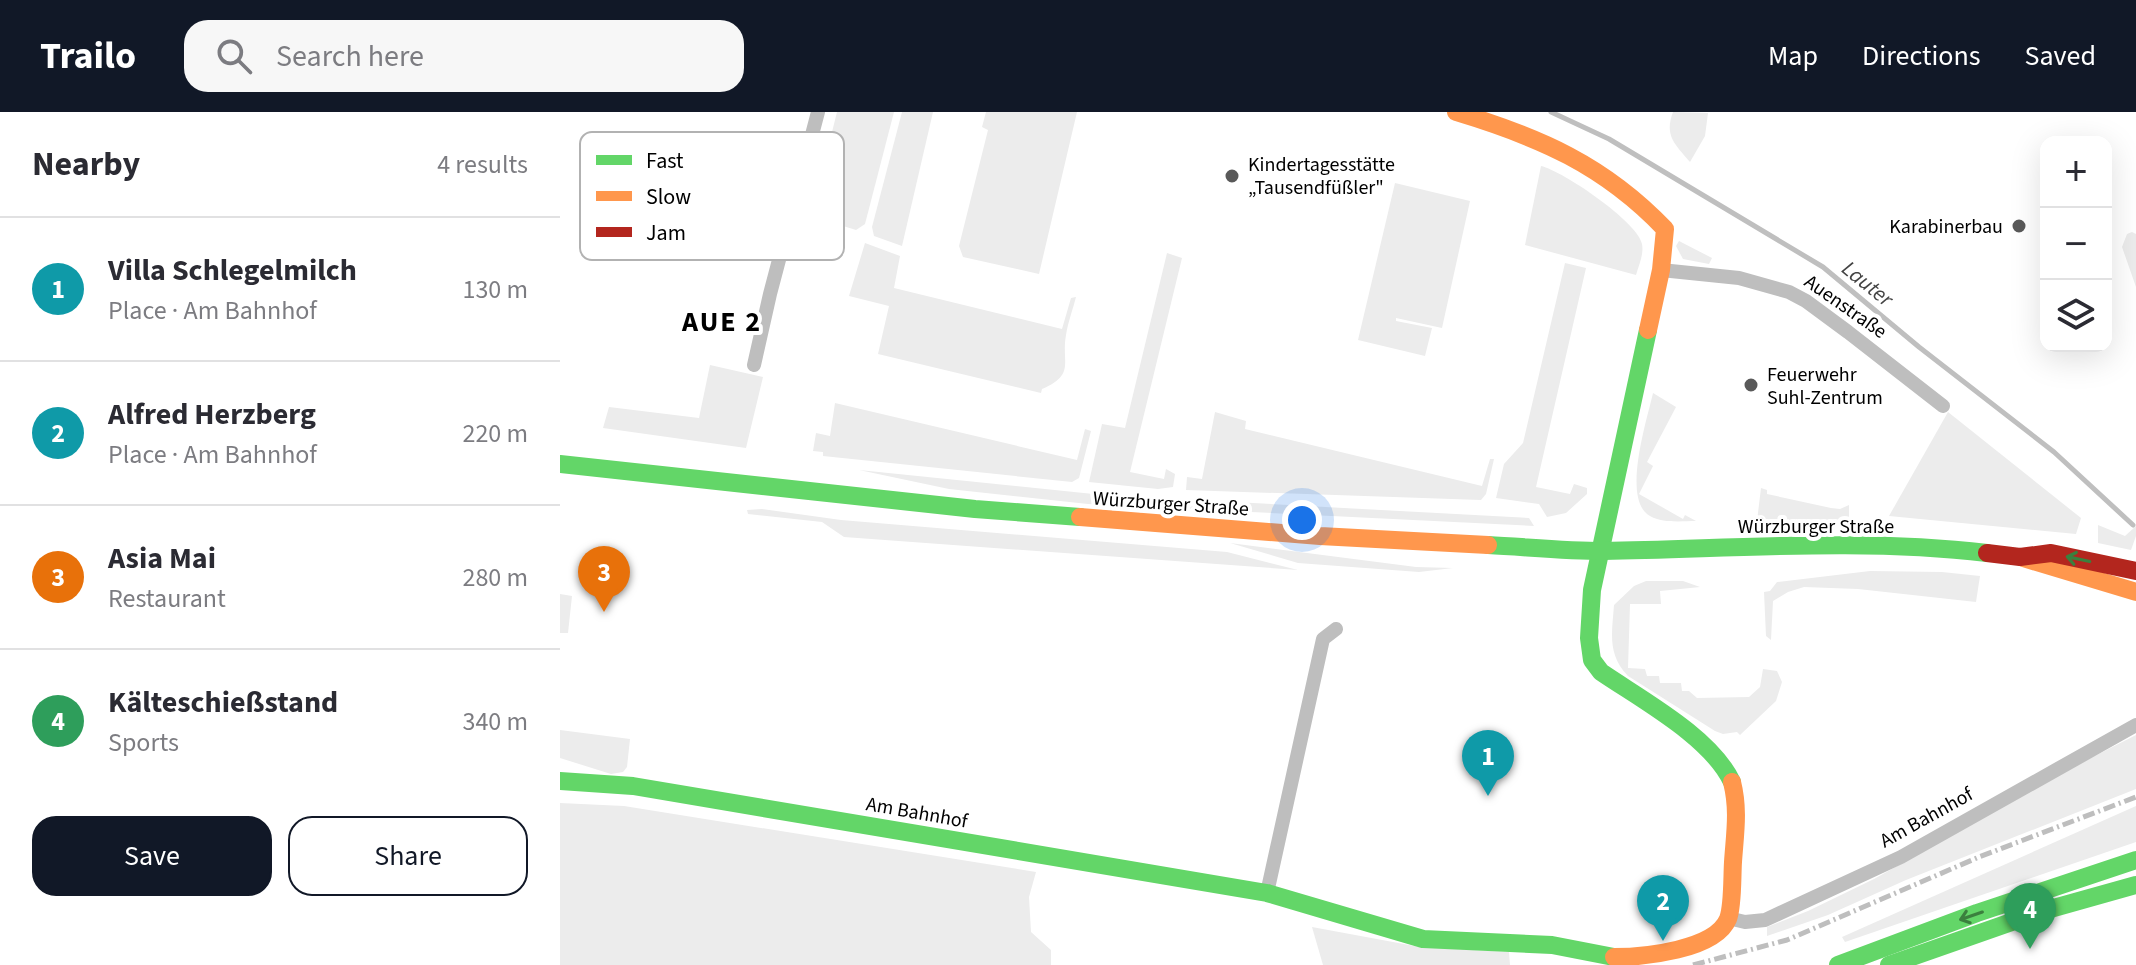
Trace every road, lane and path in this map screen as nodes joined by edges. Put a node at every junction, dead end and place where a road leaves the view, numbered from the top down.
1 (818, 112) edge
2 (1456, 112) edge
3 (813, 132) edge
4 (779, 260) edge
5 (1661, 270) junction
6 (754, 365) dead end
7 (1943, 406) dead end
8 (560, 464) edge
9 (1599, 551) junction
10 (2020, 557) junction
11 (2136, 571) edge
12 (2136, 592) edge
13 (1336, 629) dead end
14 (2136, 725) edge
15 (560, 781) edge
16 (2136, 860) edge
17 (2136, 885) edge
18 (1267, 893) junction
19 (1728, 918) junction
20 (1838, 965) edge
21 (1889, 965) edge

1 - 3 street
2 - 5 main road
4 - 6 street
5 - 7 street, Auenstraße
5 - 9 main road
8 - 9 main road, Würzburger Straße
9 - 10 main road, Würzburger Straße
9 - 19 main road
11 -> 10 main road, Würzburger Straße
10 - 12 main road, Würzburger Straße
13 - 18 street
14 - 19 street, Am Bahnhof
15 - 18 main road, Am Bahnhof
16 -> 20 main road
17 - 21 main road
18 - 19 main road, Am Bahnhof

